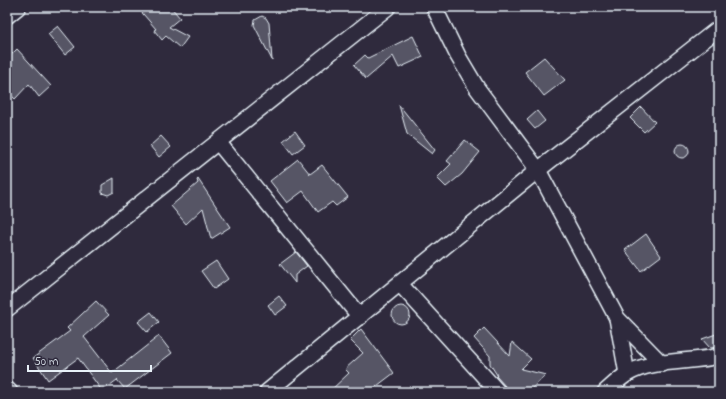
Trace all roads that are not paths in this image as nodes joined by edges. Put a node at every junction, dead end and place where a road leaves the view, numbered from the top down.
1 (18, 7) edge
2 (388, 7) edge
3 (434, 7) edge
4 (7, 16) edge
5 (719, 28) edge
6 (218, 142) junction
7 (538, 170) junction
8 (400, 284) junction
9 (7, 309) edge
10 (360, 317) junction
11 (616, 318) junction
12 (719, 356) edge
13 (662, 364) junction
14 (627, 374) junction
15 (7, 389) edge
16 (10, 392) edge
17 (267, 392) edge
18 (498, 392) edge
19 (605, 392) edge

1 - 4 street
2 - 6 street
3 - 7 street
5 - 7 street
6 - 9 street
6 - 10 street
7 - 8 street
7 - 11 street
8 - 10 street
8 - 18 street
10 - 17 street
11 - 13 street
11 - 14 street
12 - 13 street
13 - 14 street
14 - 19 street
15 - 16 street

